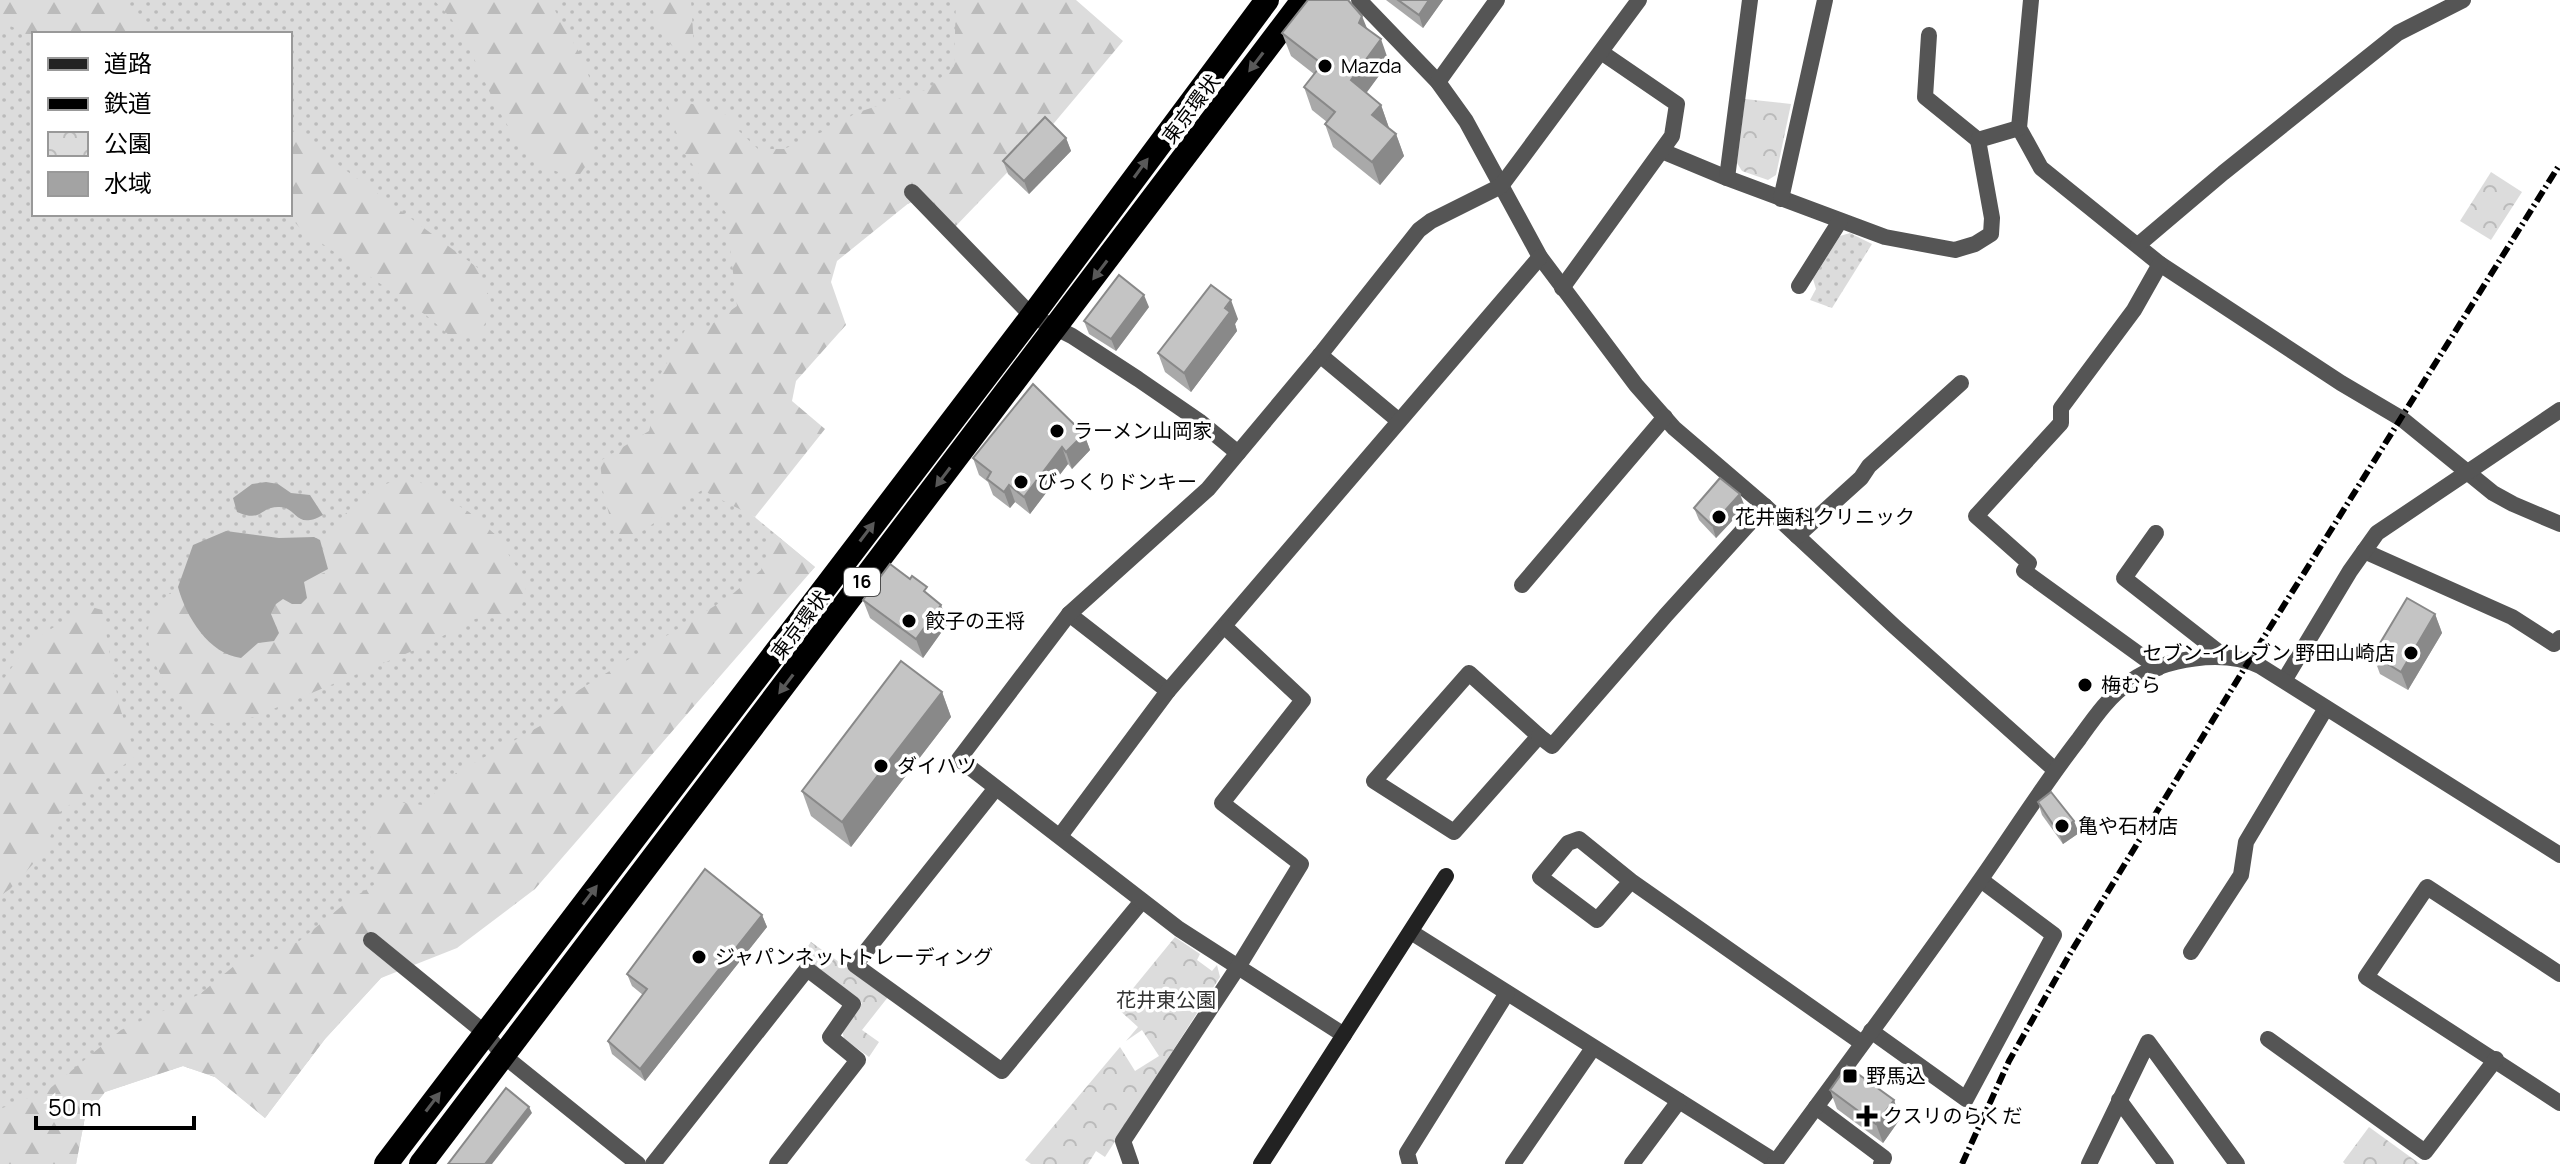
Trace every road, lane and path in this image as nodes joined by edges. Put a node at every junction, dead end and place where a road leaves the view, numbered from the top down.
1 (1267, 0) edge
2 (1303, 0) edge
3 (1359, 0) edge
4 (1497, 0) edge
5 (1639, 0) edge
6 (1750, 0) edge
7 (1825, 0) edge
8 (2031, 0) edge
9 (2463, 0) edge
10 (1929, 35) dead end
11 (1601, 52) junction
12 (1438, 82) junction
13 (2019, 128) junction
14 (1978, 140) junction
15 (1662, 151) junction
16 (1727, 178) junction
17 (1501, 186) junction
18 (912, 192) dead end
19 (1781, 199) junction
20 (1840, 221) junction
21 (2138, 245) junction
22 (1540, 257) junction
23 (2160, 264) junction
24 (1799, 286) dead end
25 (1562, 288) junction
26 (1032, 316) junction
27 (1057, 327) junction
28 (1320, 355) junction
29 (1961, 383) dead end
30 (2560, 410) edge
31 (1665, 417) junction
32 (1399, 421) junction
33 (1238, 453) junction
34 (2467, 473) junction
35 (1765, 506) junction
36 (2560, 524) edge
37 (2156, 533) dead end
38 (1797, 536) junction
39 (2364, 551) junction
40 (1522, 585) dead end
41 (1069, 614) junction
42 (1225, 627) junction
43 (2560, 638) edge
44 (2225, 657) junction
45 (2158, 668) junction
46 (2285, 679) junction
47 (1168, 691) junction
48 (2326, 708) junction
49 (1539, 736) junction
50 (2055, 770) junction
51 (996, 788) junction
52 (1060, 836) junction
53 (2560, 855) edge
54 (1446, 876) dead end
55 (1981, 880) junction
56 (1631, 881) junction
57 (1142, 901) junction
58 (1411, 932) junction
59 (371, 940) dead end
60 (2191, 952) dead end
61 (1238, 967) junction
62 (2560, 974) edge
63 (1507, 993) junction
64 (485, 1033) junction
65 (1344, 1035) junction
66 (1867, 1037) junction
67 (2268, 1039) dead end
68 (1593, 1048) junction
69 (504, 1056) junction
70 (2496, 1059) junction
71 (2119, 1100) junction
72 (1679, 1101) junction
73 (2560, 1103) edge
74 (1816, 1107) junction
75 (1775, 1163) edge
76 (386, 1164) edge
77 (421, 1164) edge
78 (638, 1164) edge
79 (653, 1164) edge
80 (777, 1164) edge
81 (1131, 1164) edge
82 (1261, 1164) edge
83 (1410, 1164) edge
84 (1513, 1164) edge
85 (1632, 1164) edge
86 (1881, 1164) edge
87 (2089, 1164) edge
88 (2166, 1164) edge
89 (2237, 1164) edge

26 -> 1 highway, 東京環状 / 16
2 -> 27 highway, 東京環状 / 16
3 - 12 street
4 - 12 street
5 - 11 street
6 - 16 street
7 - 19 street
8 - 13 street
9 - 21 street
10 - 14 street
11 - 15 street
11 - 17 street
12 - 17 street
13 - 14 street
13 - 21 street
14 - 20 street
15 - 16 street
15 - 25 street
16 - 19 street
17 - 22 street
17 - 28 street
18 - 26 street
19 - 20 street
20 - 24 street
21 - 23 street
22 - 25 street
22 - 32 street
23 - 34 street
23 - 45 street
25 - 31 street
26 - 27 street
64 -> 26 highway, 東京環状 / 16
27 - 33 street
27 -> 69 highway, 東京環状 / 16
28 - 32 street
28 - 33 street
29 - 38 street
30 - 34 street
31 - 35 street
31 - 40 street
32 - 42 street
33 - 41 street
34 - 36 street
34 - 39 street
35 - 38 street
35 - 49 street
37 - 44 street
38 - 50 street
39 - 43 street
39 - 46 street
41 - 47 street
41 - 51 street
42 - 47 street
42 - 61 street
44 - 45 street
44 - 46 street
45 - 50 street
46 - 48 street
47 - 52 street
48 - 53 street
48 - 60 street
49 - 49 street
50 - 55 street
51 - 52 street
51 - 57 street
52 - 57 street
54 - 58 street
55 - 66 street
55 - 66 street
56 - 56 street
56 - 66 street
57 - 61 street
58 - 63 street
58 - 65 street
59 - 64 street
61 - 65 street
61 - 81 street
62 - 70 street
63 - 68 street
63 - 83 street
64 - 69 street
76 -> 64 highway, 東京環状 / 16
65 - 82 street
66 - 74 street
67 - 70 street
68 - 72 street
68 - 84 street
69 - 77 highway, 東京環状 / 16
69 - 78 street
70 - 73 street
71 - 87 street
71 - 88 street
71 - 89 street
72 - 75 street
72 - 85 street
74 - 75 street
74 - 86 street
79 - 80 street

